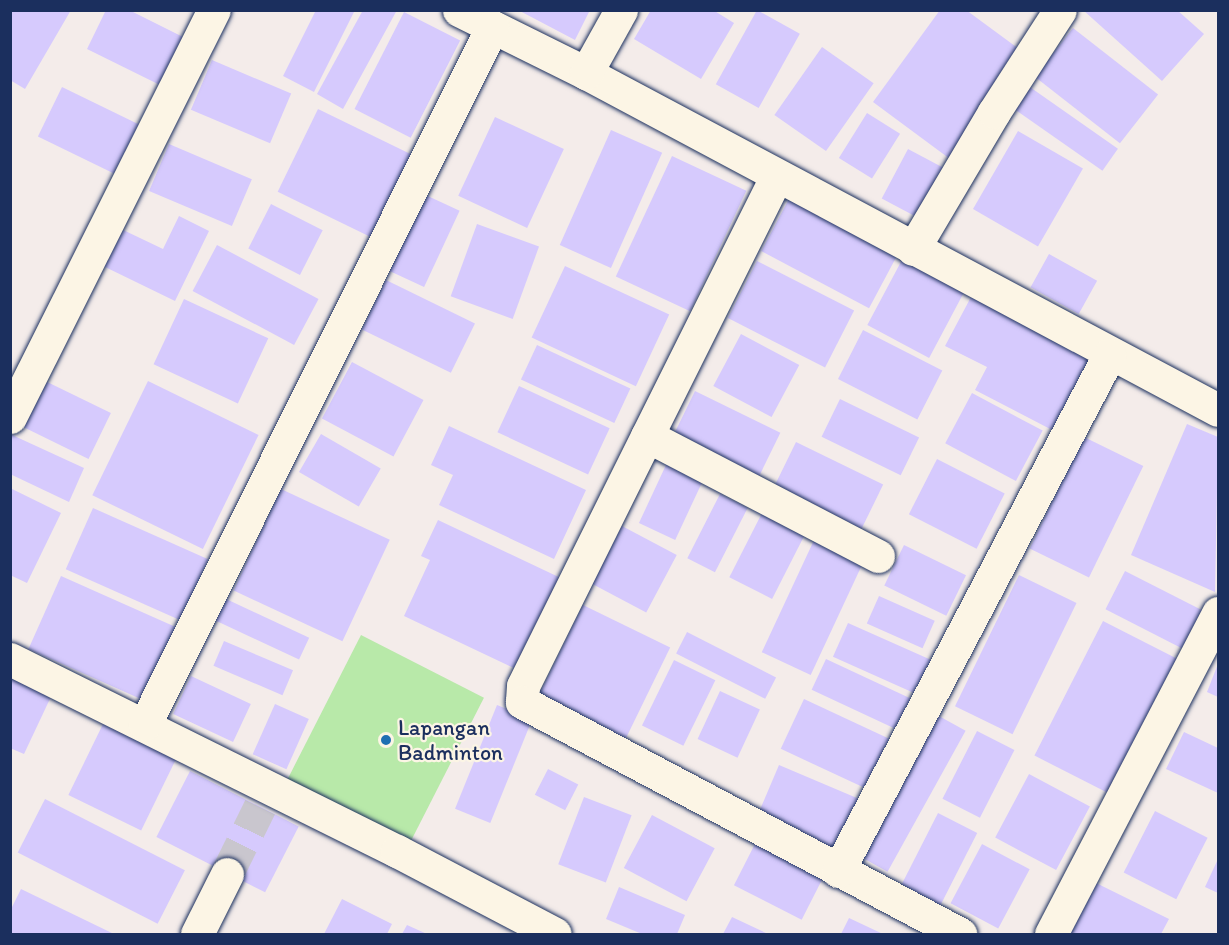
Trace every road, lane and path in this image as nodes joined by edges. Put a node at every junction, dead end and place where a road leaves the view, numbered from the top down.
1 (214, 10) edge
2 (459, 10) edge
3 (621, 10) edge
4 (1060, 10) edge
5 (492, 27) junction
6 (586, 73) junction
7 (776, 177) junction
8 (913, 249) junction
9 (1109, 355) junction
10 (1218, 410) edge
11 (10, 417) edge
12 (647, 436) junction
13 (878, 556) dead end
14 (1218, 613) edge
15 (10, 659) edge
16 (145, 724) junction
17 (838, 872) junction
18 (227, 873) tunnel mouth
19 (197, 934) edge
20 (555, 934) edge
21 (960, 934) edge
22 (1051, 934) edge

1 - 11 street
2 - 5 street
3 - 6 street
4 - 8 street
5 - 6 street
5 - 16 street
6 - 7 street
7 - 8 street
7 - 12 street
8 - 9 street
9 - 10 street
9 - 17 street
12 - 13 street
12 - 17 street
14 - 22 street
15 - 16 street
16 - 20 street
17 - 21 street
18 - 19 street

